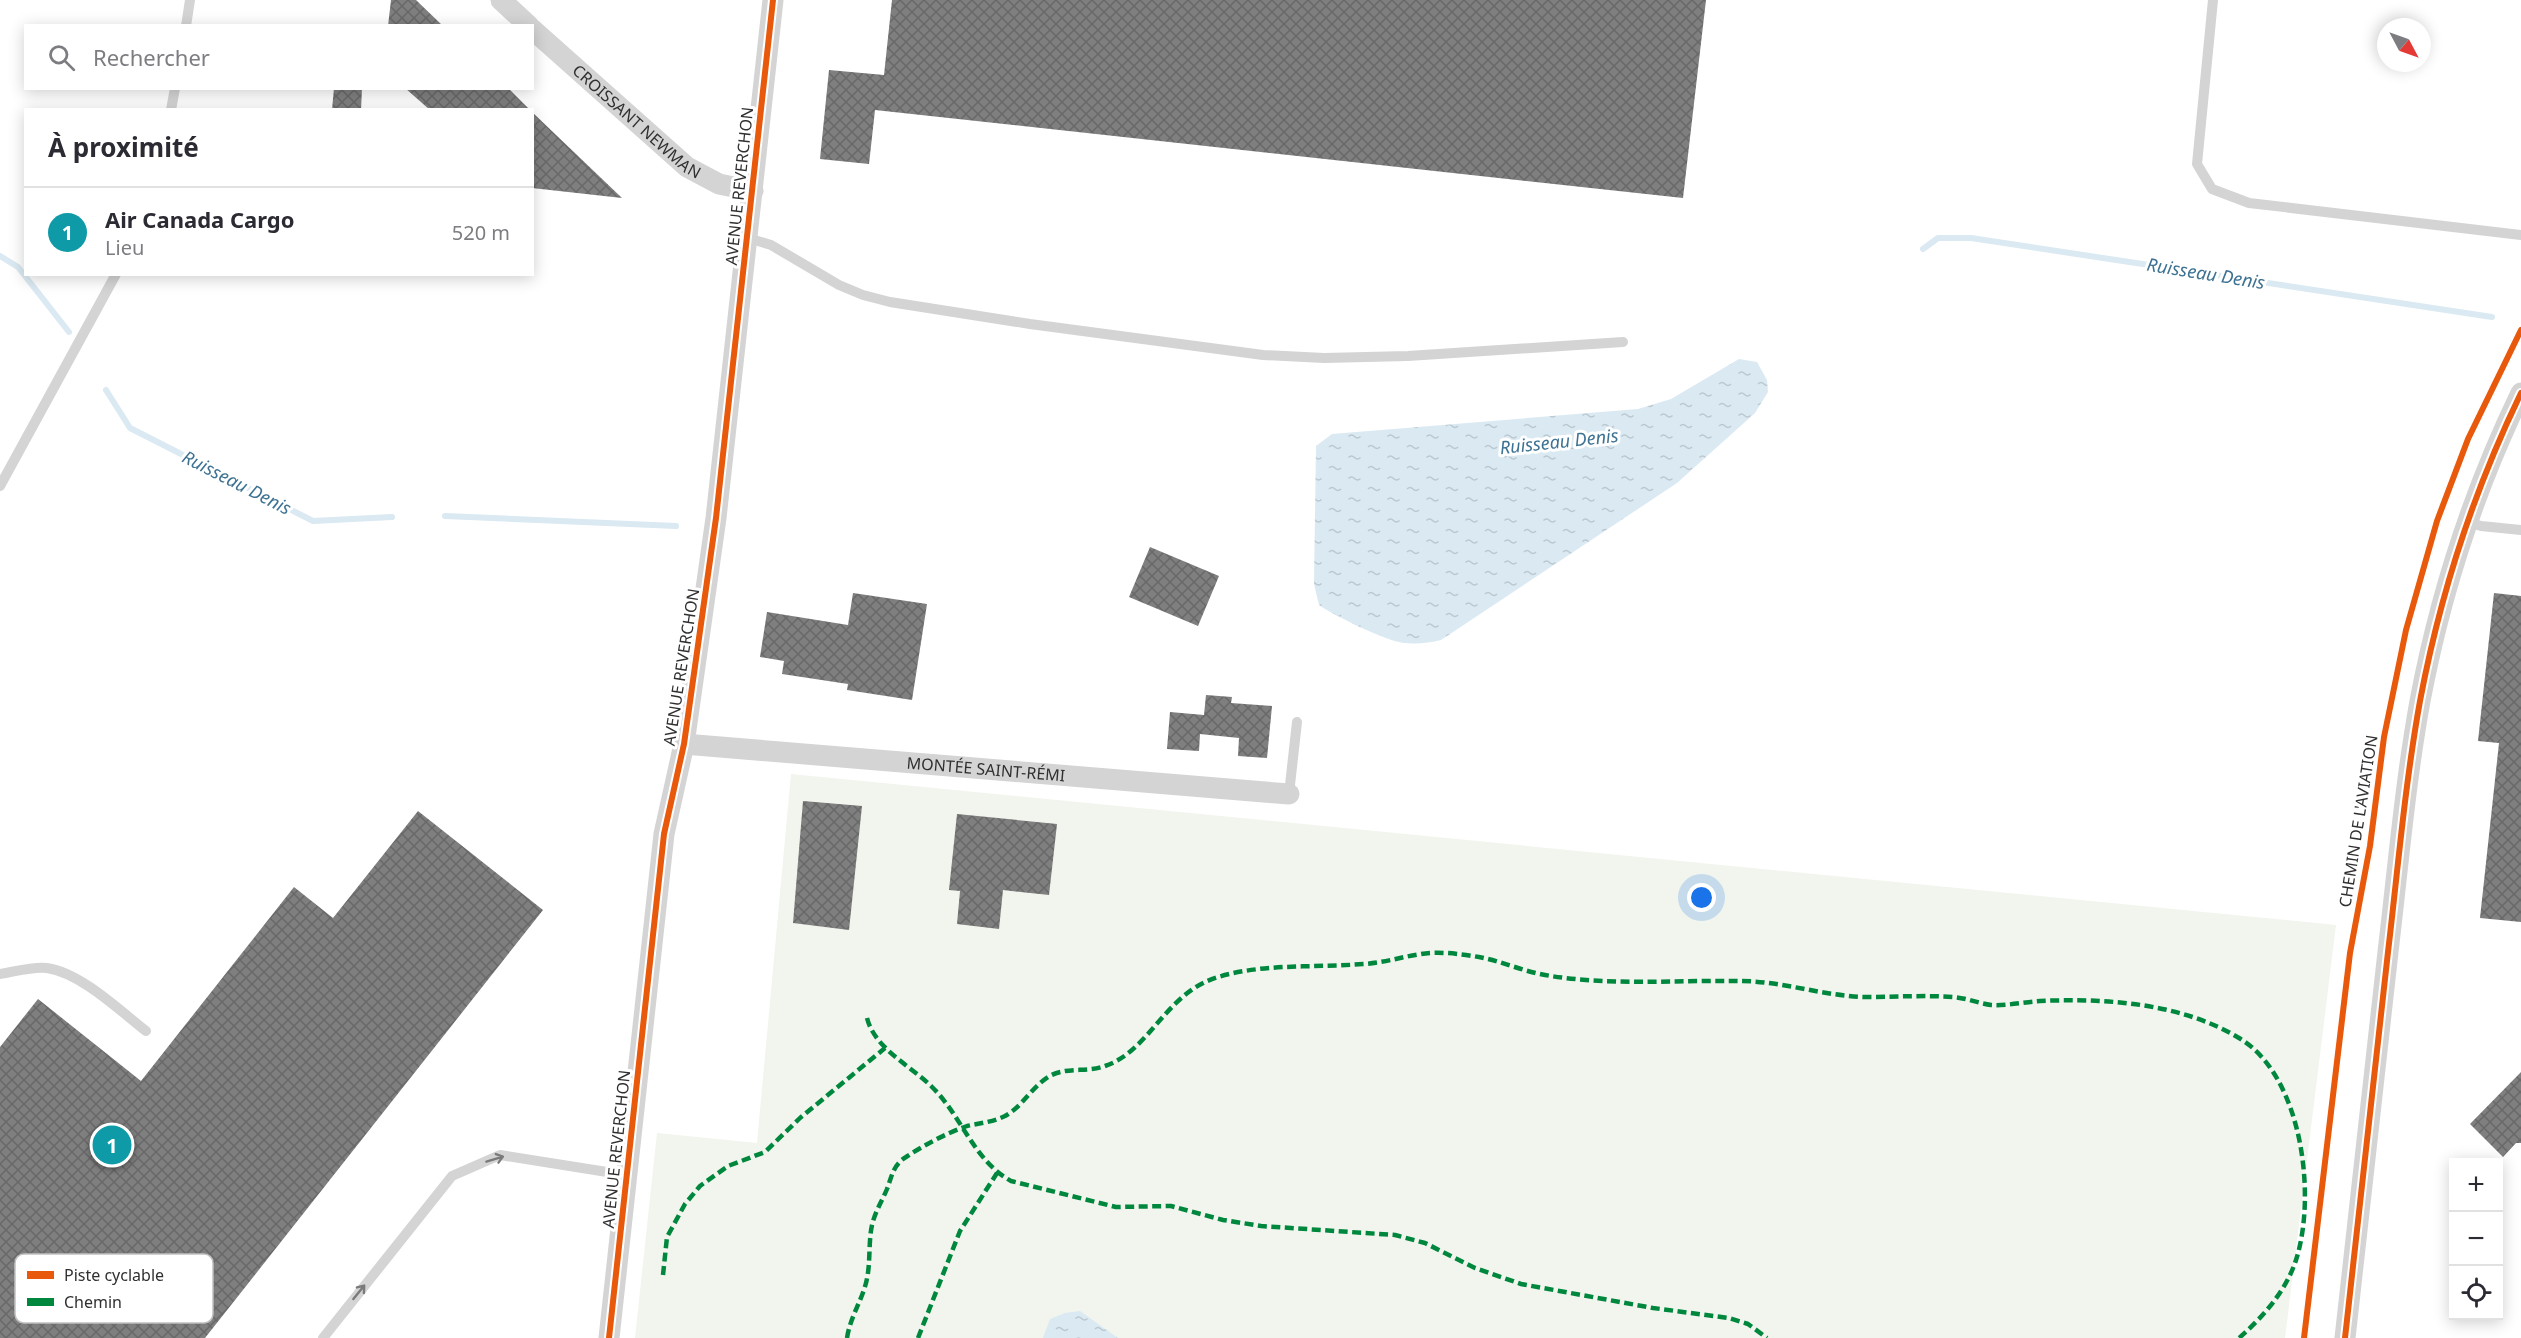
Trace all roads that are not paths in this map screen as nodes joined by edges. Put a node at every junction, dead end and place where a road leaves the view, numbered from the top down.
1 (190, 0) edge
2 (501, 0) edge
3 (773, 0) edge
4 (2213, 0) edge
5 (186, 24) edge
6 (527, 24) edge
7 (534, 31) edge
8 (175, 90) edge
9 (171, 108) edge
10 (753, 192) junction
11 (2521, 235) edge
12 (748, 238) junction
13 (115, 276) edge
14 (1623, 342) dead end
15 (2521, 393) edge
16 (0, 486) edge
17 (2468, 522) junction
18 (2521, 530) edge
19 (1297, 722) dead end
20 (684, 744) junction
21 (1289, 794) joint
22 (0, 974) edge
23 (146, 1030) dead end
24 (626, 1175) junction
25 (323, 1338) edge
26 (609, 1338) edge
27 (2345, 1338) edge

1 - 5 lane
2 - 6 street
3 - 10 street, AVENUE REVERCHON
4 - 11 lane
7 - 10 street, CROISSANT NEWMAN
8 - 9 lane
10 - 12 street, AVENUE REVERCHON
12 - 14 lane
12 - 20 street, AVENUE REVERCHON
13 - 16 lane
15 - 17 street
17 - 18 lane
17 - 27 street
19 - 21 lane
20 - 21 street, MONTÉE SAINT-RÉMI
20 - 24 street, AVENUE REVERCHON
22 - 23 lane
25 -> 24 lane
24 - 26 street, AVENUE REVERCHON

